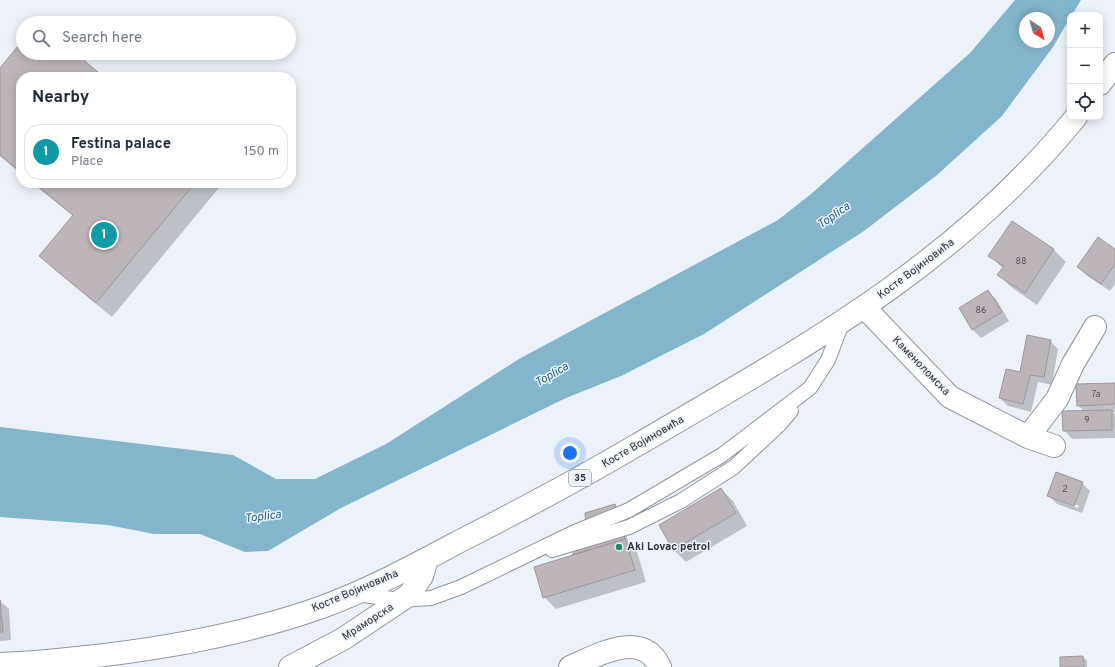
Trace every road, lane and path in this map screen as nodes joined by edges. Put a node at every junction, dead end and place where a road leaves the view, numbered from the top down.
1 (1115, 64) edge
2 (1103, 80) edge
3 (1073, 120) edge
4 (865, 308) junction
5 (842, 323) junction
6 (1095, 327) dead end
7 (1028, 437) junction
8 (1054, 446) dead end
9 (427, 559) junction
10 (354, 594) junction
11 (400, 600) junction
12 (0, 664) edge
13 (290, 667) edge
14 (570, 667) edge
15 (660, 667) edge

1 - 2 main road
3 - 4 main road, Косте Војиновића / 35
4 - 5 main road, Косте Војиновића / 35
4 - 7 main road, Каменоломска
5 - 9 main road, Косте Војиновића / 35
5 - 11 lane
6 - 7 main road
7 - 8 main road, Каменоломска
9 - 10 main road, Косте Војиновића / 35
9 - 11 main road, Мраморска
10 - 11 lane
10 - 12 main road, Косте Војиновића / 35
11 - 13 main road, Мраморска
14 - 15 main road

